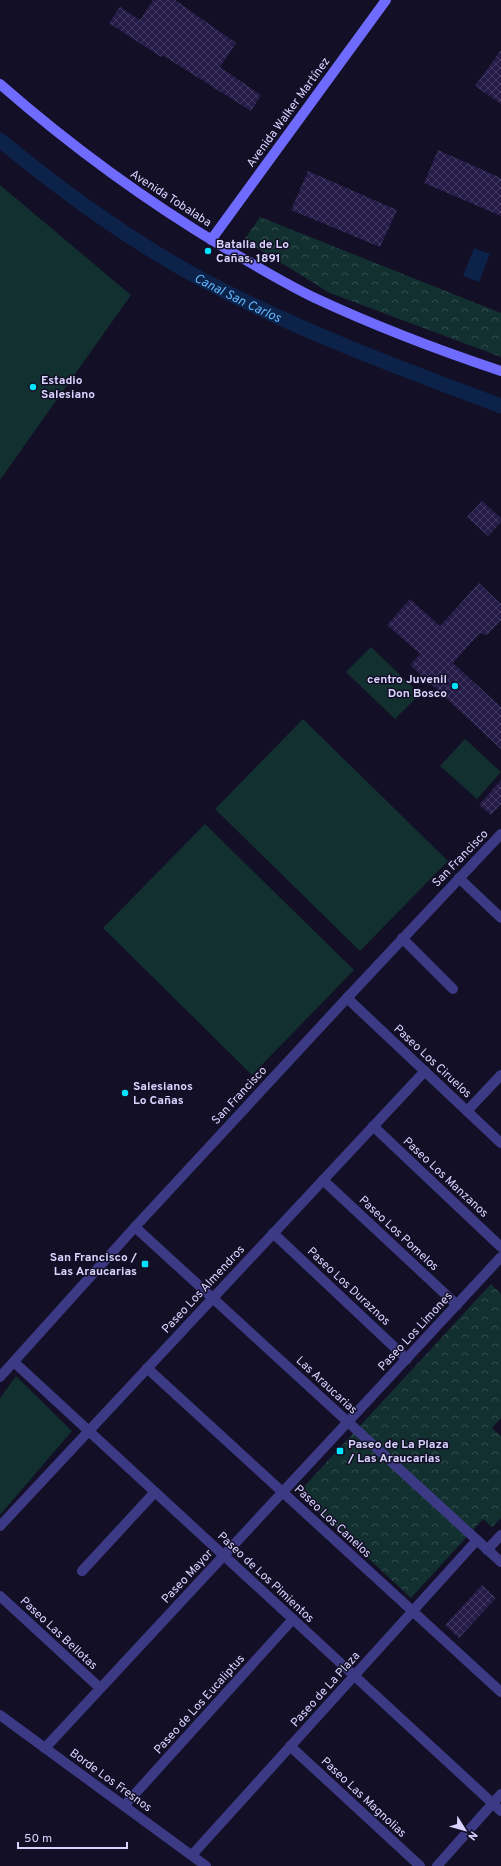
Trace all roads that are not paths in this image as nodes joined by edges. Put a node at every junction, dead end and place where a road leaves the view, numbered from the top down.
1 (386, 0) edge
2 (0, 84) edge
3 (211, 240) junction
4 (501, 371) edge
5 (501, 834) edge
6 (459, 878) junction
7 (501, 918) edge
8 (402, 938) junction
9 (453, 989) dead end
10 (347, 998) junction
11 (425, 1071) junction
12 (501, 1074) edge
13 (467, 1111) junction
14 (373, 1126) junction
15 (501, 1142) edge
16 (323, 1180) junction
17 (135, 1226) junction
18 (273, 1233) junction
19 (501, 1247) edge
20 (501, 1257) edge
21 (213, 1298) junction
22 (457, 1305) junction
23 (407, 1359) junction
24 (14, 1362) junction
25 (147, 1368) junction
26 (0, 1377) edge
27 (348, 1422) junction
28 (89, 1431) junction
29 (155, 1492) junction
30 (283, 1492) junction
31 (0, 1526) edge
32 (501, 1535) edge
33 (477, 1540) junction
34 (487, 1550) junction
35 (224, 1556) junction
36 (501, 1562) edge
37 (82, 1571) dead end
38 (0, 1596) edge
39 (413, 1612) junction
40 (293, 1619) junction
41 (354, 1676) junction
42 (100, 1688) junction
43 (501, 1692) edge
44 (0, 1715) edge
45 (290, 1746) junction
46 (45, 1748) junction
47 (501, 1794) edge
48 (493, 1804) junction
49 (124, 1806) junction
50 (501, 1811) edge
51 (192, 1855) junction
52 (206, 1866) edge
53 (420, 1866) edge
54 (437, 1866) edge

1 - 3 main road, Avenida Walker Martínez
2 - 3 main road, Avenida Tobalaba
3 - 4 main road, Avenida Tobalaba
5 - 6 street, San Francisco
6 - 7 street
6 - 8 street, San Francisco
8 - 9 street
8 - 10 street, San Francisco
10 - 11 street, Paseo Los Ciruelos
10 - 17 street, San Francisco
11 - 13 street, Paseo Los Ciruelos
11 - 14 street, Paseo Los Almendros
12 - 13 street
13 - 15 street, Paseo Los Ciruelos
14 - 16 street, Paseo Los Almendros
14 - 19 street, Paseo Los Manzanos
16 - 18 street, Paseo Los Almendros
16 - 22 street, Paseo Los Pomelos
17 - 21 street, Las Araucarias
17 - 24 street, San Francisco
18 - 21 street, Paseo Los Almendros
18 - 23 street, Paseo Los Duraznos
20 - 22 street, Paseo Los Limones
21 - 25 street, Paseo Los Almendros
21 - 27 street, Las Araucarias
22 - 23 street, Paseo Los Limones
23 - 27 street, Paseo Los Limones
24 - 26 street, San Francisco
24 - 28 street, Paseo de Los Pimientos
25 - 28 street, Paseo Los Almendros
25 - 30 street, Paseo Los Canelos
27 - 30 street, Paseo Mayor
27 - 33 street, Las Araucarias
28 - 29 street, Paseo de Los Pimientos
28 - 31 street, Paseo Los Almendros
29 - 35 street, Paseo de Los Pimientos
29 - 37 street
30 - 35 street, Paseo Mayor
30 - 39 street, Paseo Los Canelos
32 - 34 street
33 - 34 street, Las Araucarias
33 - 39 street, Paseo de La Plaza
34 - 36 street, Las Araucarias
35 - 40 street, Paseo de Los Pimientos
35 - 42 street, Paseo Mayor
38 - 42 street, Paseo Las Bellotas
39 - 41 street, Paseo de La Plaza
39 - 43 street, Paseo Los Canelos
40 - 41 street, Paseo de Los Pimientos
40 - 49 street, Paseo de Los Eucaliptus
41 - 45 street, Paseo de La Plaza
41 - 48 street, Paseo de Los Pimientos
42 - 46 street, Paseo Mayor
44 - 46 street, Borde Los Fresnos
45 - 51 street, Paseo de La Plaza
45 - 53 street, Paseo Las Magnolias
46 - 49 street, Borde Los Fresnos
47 - 48 street
48 - 50 street, Paseo de Los Pimientos
48 - 54 street
49 - 51 street, Borde Los Fresnos
51 - 52 street, Borde Los Fresnos

